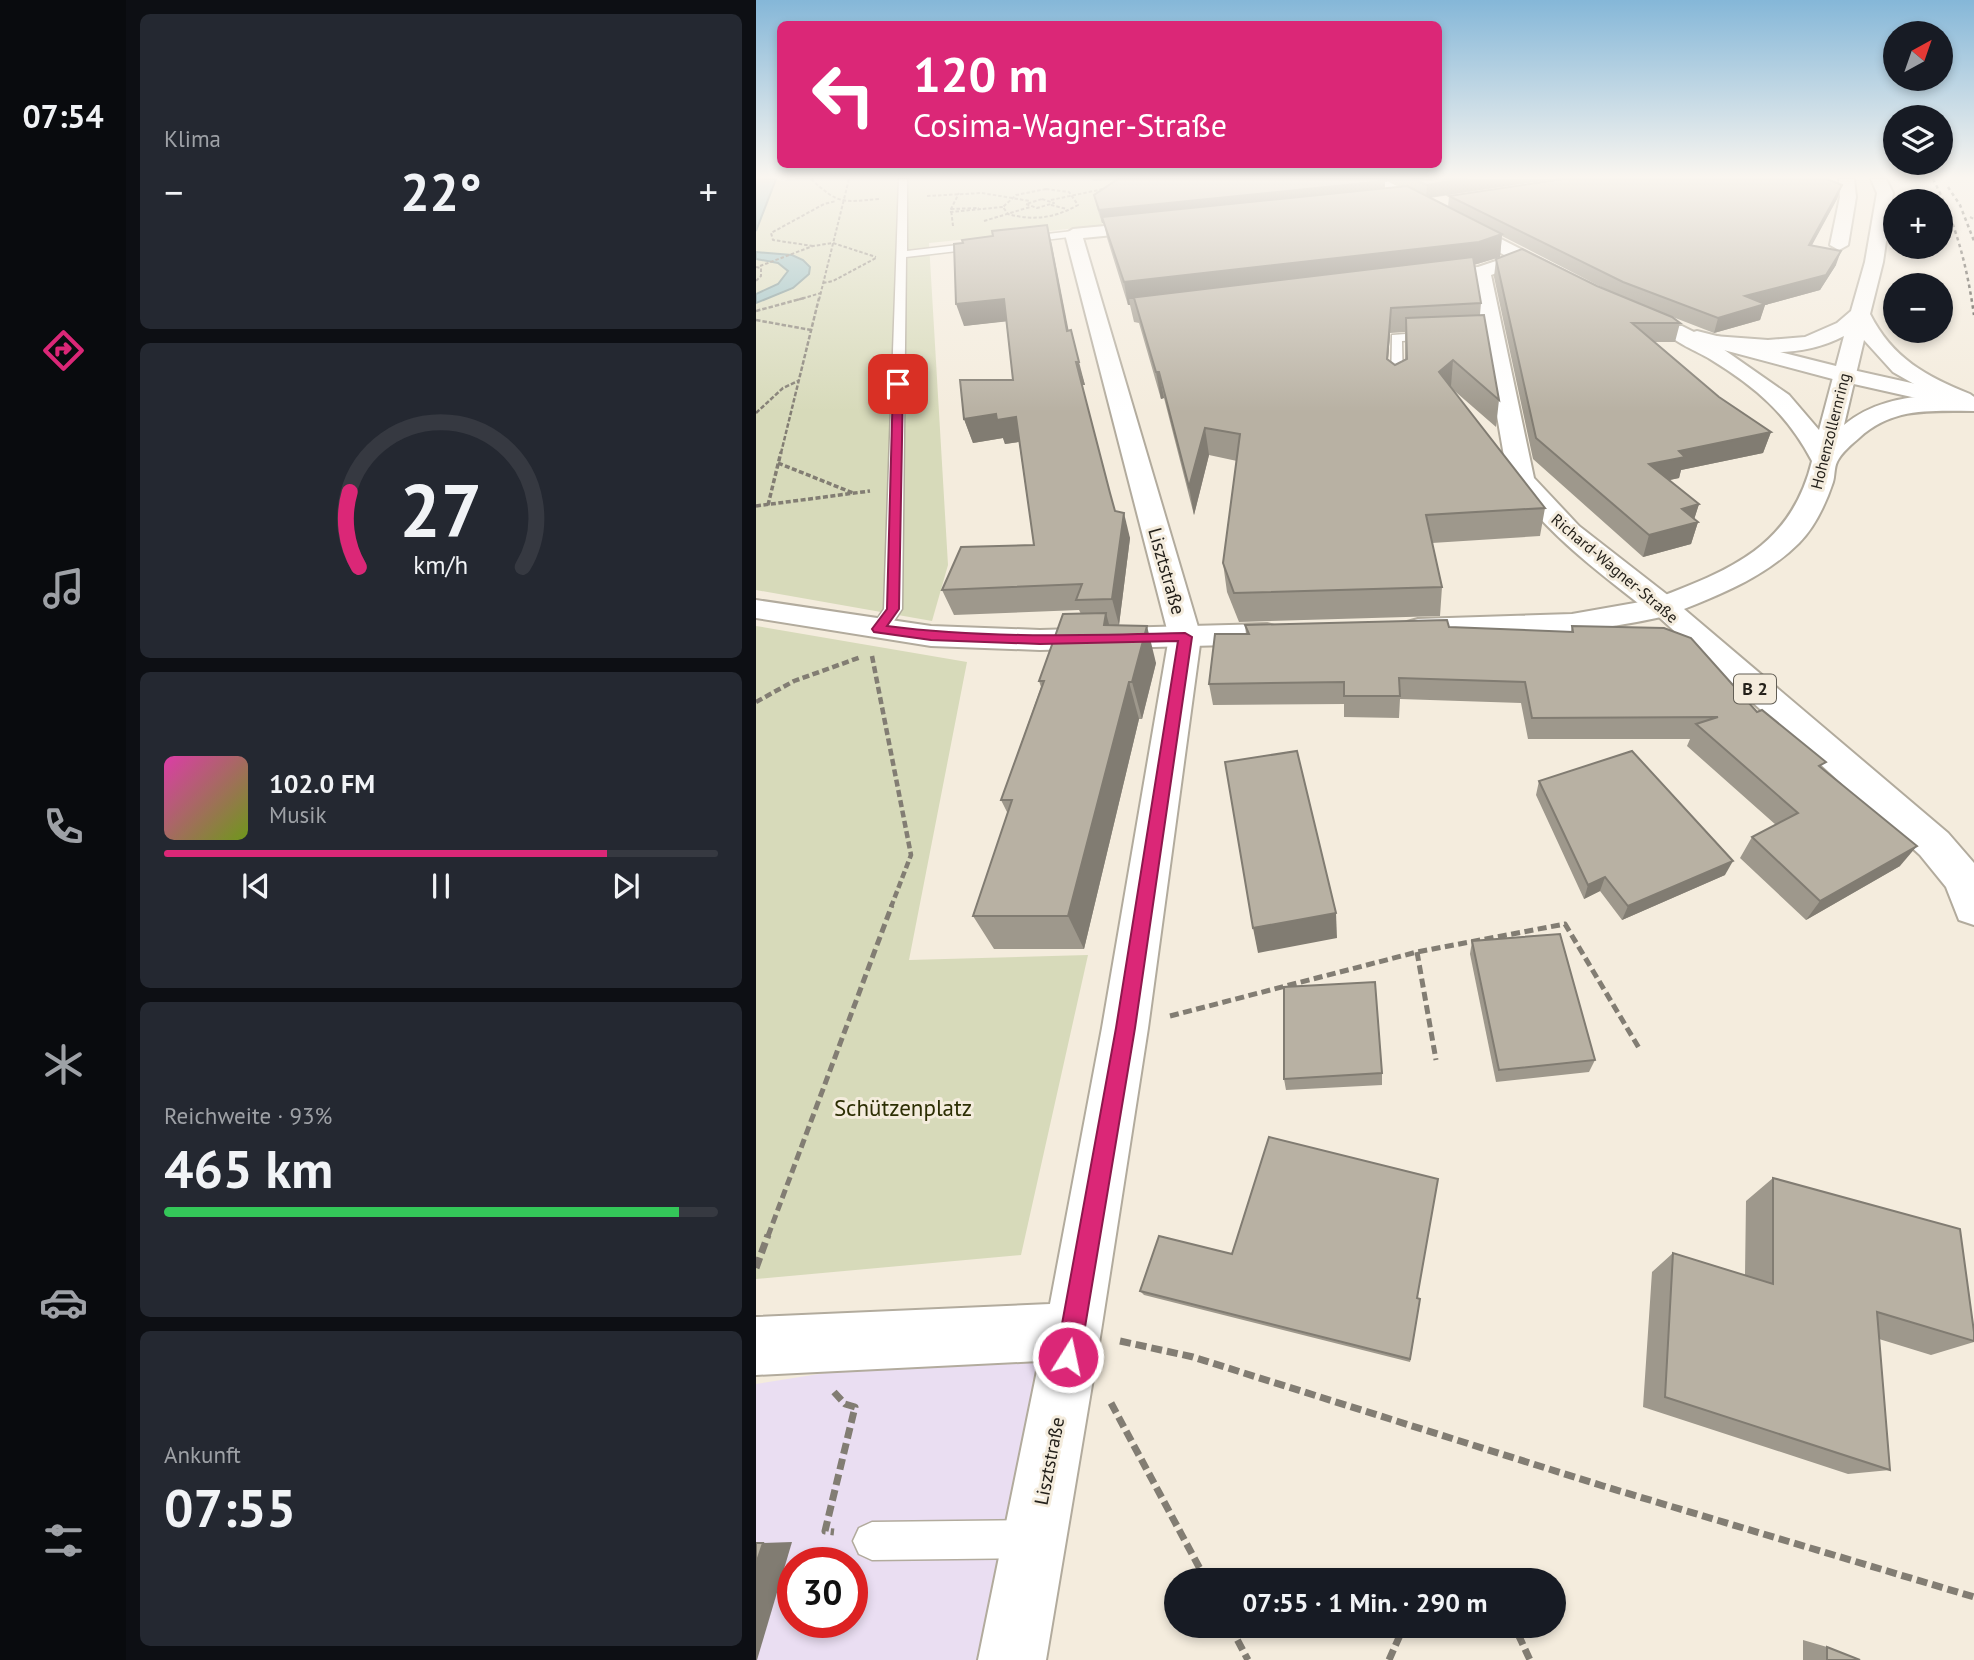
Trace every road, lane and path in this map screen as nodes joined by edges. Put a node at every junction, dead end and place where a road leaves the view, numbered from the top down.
1 (788, 256) edge
2 (830, 256) edge
3 (873, 256) edge
4 (901, 256) edge
5 (1081, 256) edge
6 (1518, 256) edge
7 (1875, 256) edge
8 (1521, 258) junction
9 (758, 267) edge
10 (1481, 272) junction
11 (1412, 280) edge
12 (756, 282) edge
13 (823, 283) junction
14 (1578, 286) edge
15 (821, 293) junction
16 (756, 311) edge
17 (1860, 314) junction
18 (756, 320) edge
19 (1651, 320) edge
20 (811, 330) junction
21 (1675, 330) junction
22 (1451, 336) edge
23 (1706, 340) junction
24 (1844, 375) junction
25 (799, 381) junction
26 (1396, 385) edge
27 (1974, 404) edge
28 (756, 413) edge
29 (1824, 460) junction
30 (778, 463) junction
31 (896, 488) junction
32 (854, 494) junction
33 (768, 505) junction
34 (756, 506) edge
35 (1662, 607) junction
36 (756, 609) edge
37 (879, 629) junction
38 (1386, 631) edge
39 (1292, 633) edge
40 (1185, 637) junction
41 (756, 702) edge
42 (1969, 894) edge
43 (1418, 952) junction
44 (1125, 1028) junction
45 (1639, 1048) dead end
46 (1436, 1060) dead end
47 (756, 1268) edge
48 (1073, 1331) junction
49 (756, 1346) edge
50 (822, 1392) dead end
51 (1035, 1539) junction
52 (872, 1541) joint
53 (1200, 1568) edge
54 (1974, 1597) edge
55 (1236, 1638) edge
56 (1398, 1638) edge
57 (1520, 1638) edge
58 (1012, 1660) edge
59 (1248, 1660) edge
60 (1389, 1660) edge
61 (1530, 1660) edge

1 - 9 path
2 - 13 path
3 - 13 path
4 - 31 lane
5 - 40 street, Lisztstraße
6 - 8 street
7 - 17 street, Hohenzollernring
8 - 10 street
8 - 14 street
9 - 12 path
10 - 11 street
10 - 35 street, Richard-Wagner-Straße
13 - 15 path
15 - 16 path
15 - 20 path
17 - 23 street
17 - 24 street, Hohenzollernring
17 - 27 street
18 - 20 path
19 - 21 street
20 - 25 path
21 - 23 street
21 - 29 street
22 - 26 lane
23 - 24 street
24 - 27 street
24 - 29 street, Hohenzollernring
25 - 28 path
25 - 30 path
27 - 29 street
29 - 35 street, Hohenzollernring
30 - 32 path
30 - 33 path
31 - 32 path
31 - 37 lane
32 - 33 path
33 - 34 path
35 - 38 street, Hohenzollernring
35 - 42 street, Richard-Wagner-Straße / B 2
36 - 37 street
37 - 40 street
39 - 40 street
40 - 44 street, Lisztstraße
41 - 47 path
43 - 44 path
43 - 45 path
43 - 46 path
44 - 48 street, Lisztstraße
48 - 49 street
48 - 51 street, Lisztstraße
48 - 53 path
48 - 54 path
50 - 52 path
51 - 52 lane
51 - 58 street, Lisztstraße
55 - 59 path
56 - 60 path
57 - 61 path

